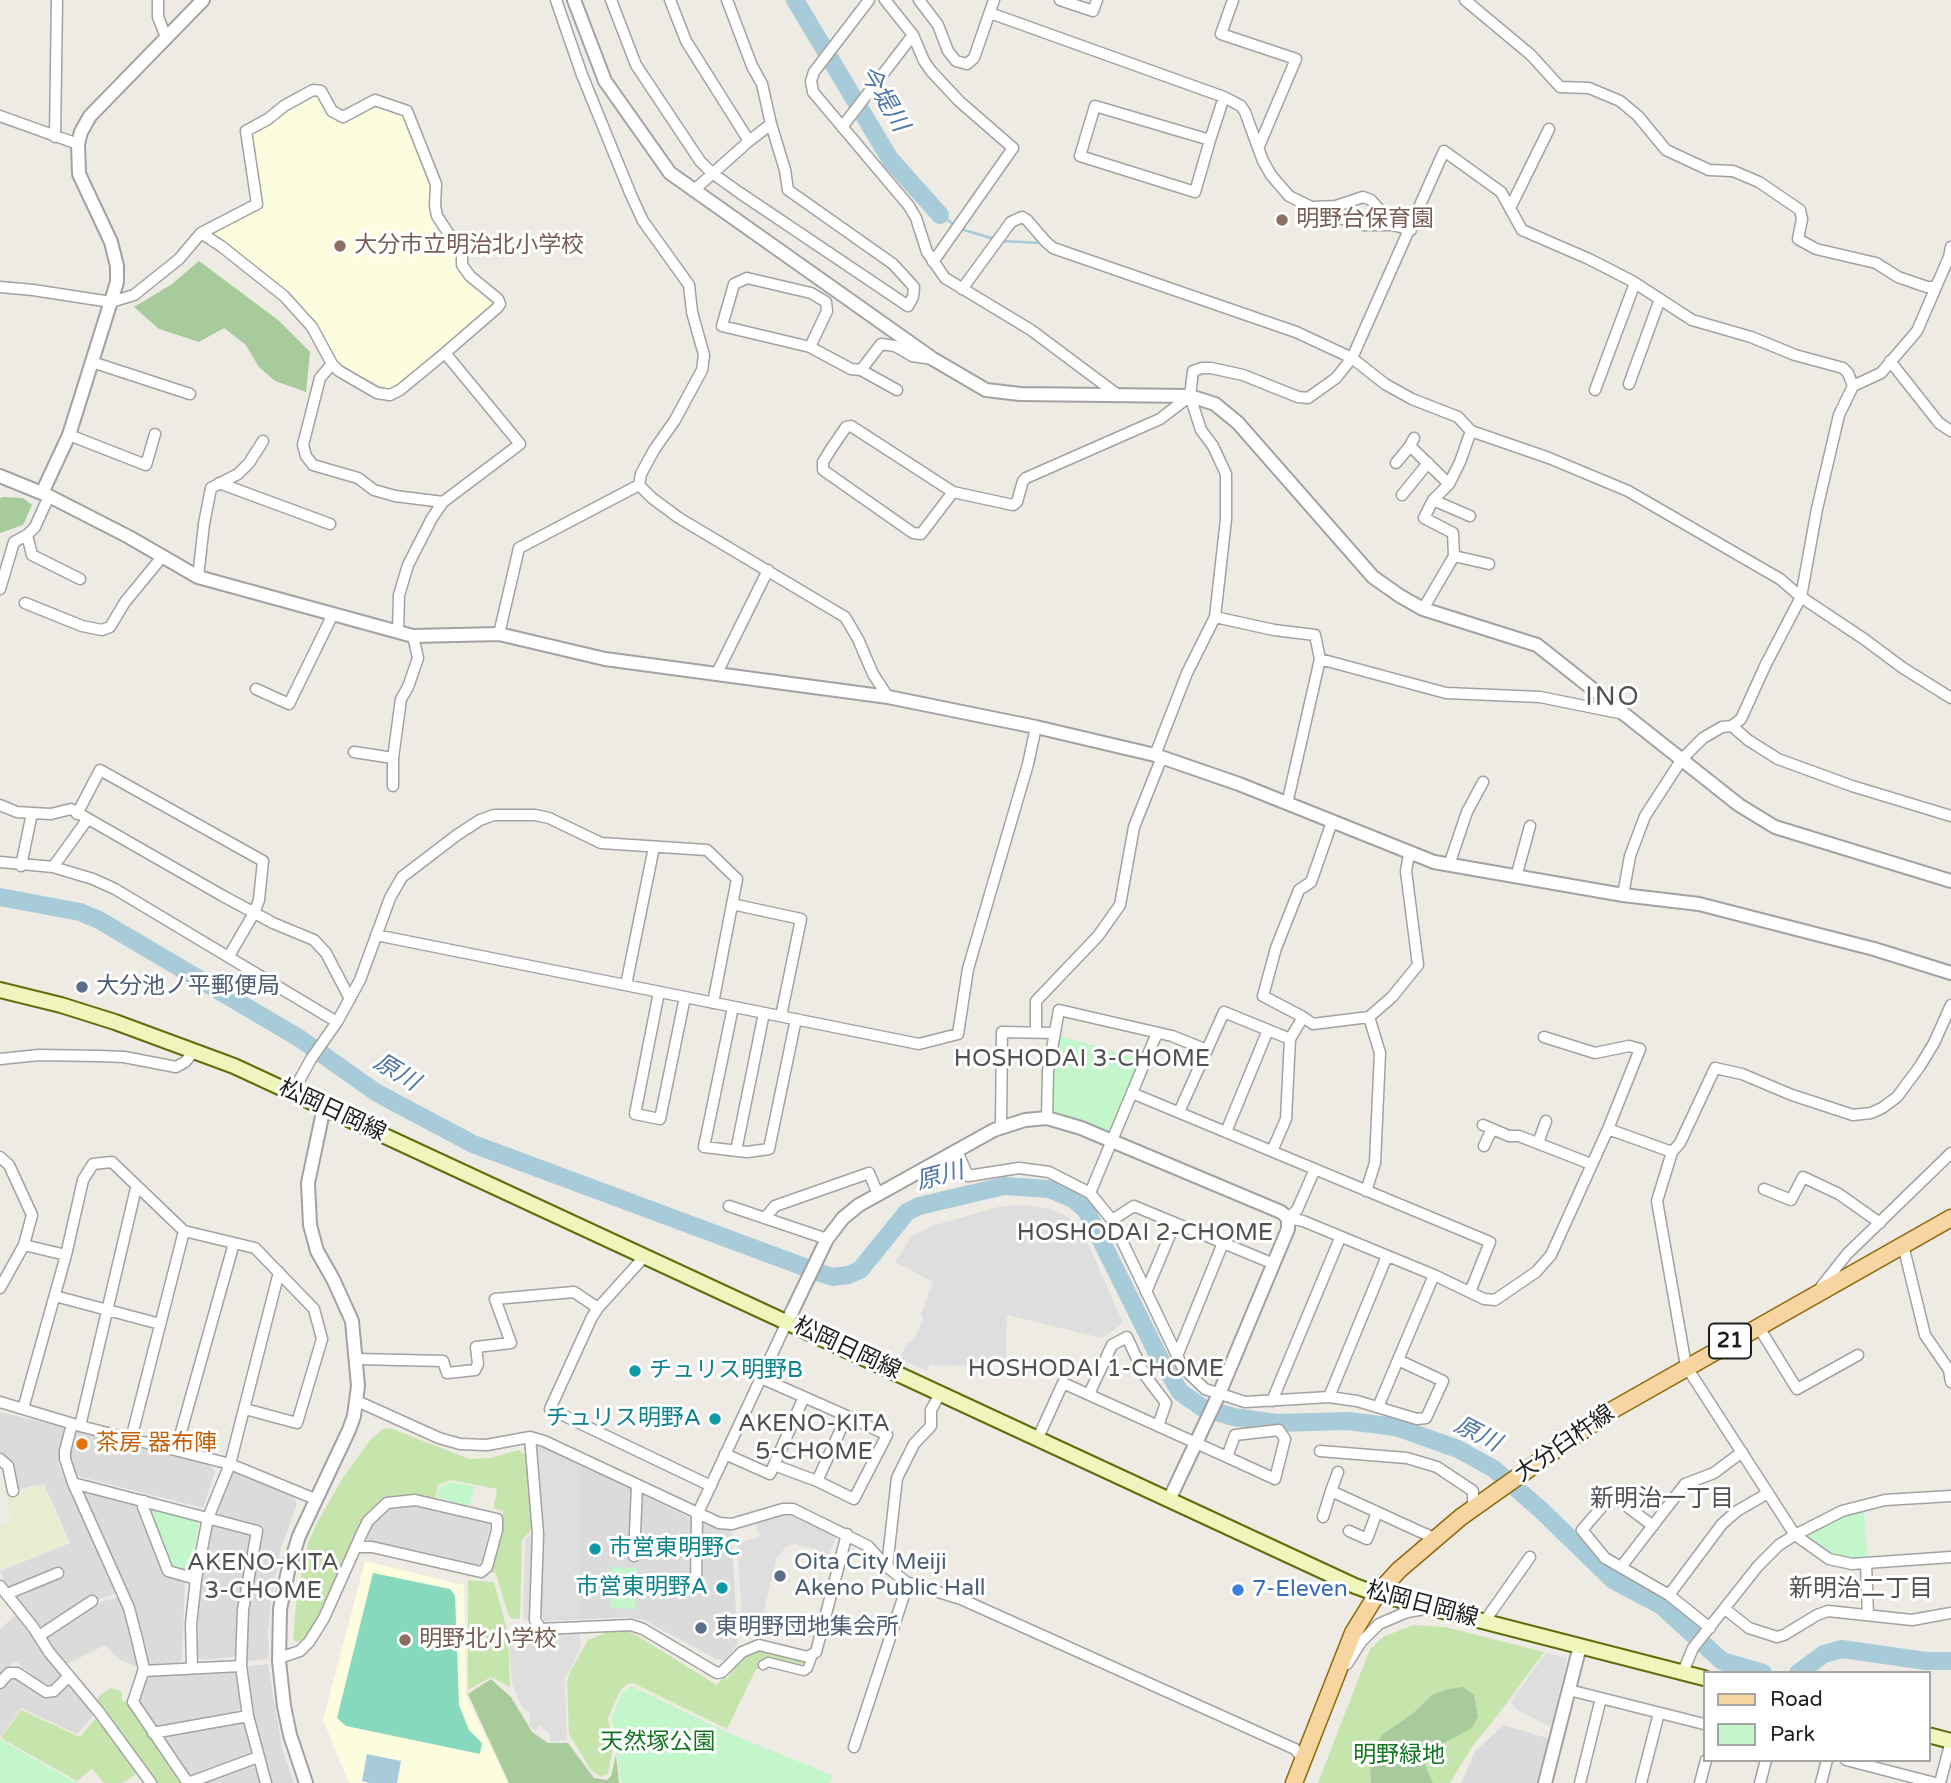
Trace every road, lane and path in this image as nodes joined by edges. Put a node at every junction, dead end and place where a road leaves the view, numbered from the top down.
1 (57, 0) edge
2 (158, 0) edge
3 (203, 0) edge
4 (556, 0) edge
5 (574, 0) edge
6 (611, 0) edge
7 (670, 0) edge
8 (727, 0) edge
9 (869, 0) edge
10 (885, 0) edge
11 (919, 0) edge
12 (994, 0) edge
13 (1060, 0) edge
14 (1097, 0) edge
15 (1233, 0) edge
16 (1465, 0) edge
17 (990, 13) junction
18 (914, 35) junction
19 (166, 37) junction
20 (1224, 97) junction
21 (0, 116) edge
22 (771, 124) junction
23 (842, 127) junction
24 (1549, 129) dead end
25 (55, 137) junction
26 (1210, 140) junction
27 (749, 141) junction
28 (78, 144) junction
29 (1259, 146) junction
30 (712, 173) junction
31 (694, 191) junction
32 (1511, 206) junction
33 (1312, 208) junction
34 (1393, 225) junction
35 (1411, 230) junction
36 (201, 233) junction
37 (1950, 254) edge
38 (933, 262) junction
39 (1635, 283) junction
40 (1935, 287) junction
41 (0, 288) edge
42 (962, 289) junction
43 (1660, 299) junction
44 (111, 302) junction
45 (810, 347) junction
46 (445, 353) junction
47 (1352, 358) junction
48 (933, 359) junction
49 (1890, 361) junction
50 (92, 362) junction
51 (332, 365) junction
52 (861, 370) junction
53 (1629, 384) dead end
54 (1853, 386) junction
55 (897, 390) dead end
56 (1595, 390) dead end
57 (190, 394) dead end
58 (1118, 395) junction
59 (1190, 396) junction
60 (1471, 431) junction
61 (1951, 431) edge
62 (69, 435) junction
63 (155, 435) dead end
64 (263, 441) dead end
65 (1396, 463) dead end
66 (1428, 463) junction
67 (0, 476) edge
68 (219, 482) junction
69 (1450, 484) junction
70 (639, 485) junction
71 (953, 492) junction
72 (46, 494) junction
73 (1402, 495) dead end
74 (1433, 500) junction
75 (443, 502) junction
76 (1470, 516) dead end
77 (330, 524) dead end
78 (27, 535) junction
79 (1454, 556) junction
80 (162, 557) junction
81 (1489, 564) dead end
82 (768, 570) junction
83 (198, 577) junction
84 (80, 579) dead end
85 (0, 589) edge
86 (1801, 597) junction
87 (25, 603) dead end
88 (1423, 609) junction
89 (333, 614) junction
90 (1215, 617) junction
91 (398, 632) junction
92 (499, 634) junction
93 (413, 636) junction
94 (1320, 659) junction
95 (717, 673) junction
96 (256, 689) dead end
97 (888, 697) junction
98 (1951, 698) edge
99 (1626, 715) junction
100 (1732, 726) junction
101 (1036, 727) junction
102 (354, 752) dead end
103 (1158, 756) junction
104 (393, 758) junction
105 (1682, 758) junction
106 (1483, 782) dead end
107 (393, 786) dead end
108 (1287, 804) junction
109 (0, 805) edge
110 (32, 813) junction
111 (77, 814) junction
112 (1951, 816) edge
113 (87, 820) junction
114 (1332, 822) junction
115 (1530, 826) dead end
116 (654, 847) junction
117 (1409, 853) junction
118 (0, 863) edge
119 (1449, 865) junction
120 (21, 866) junction
121 (53, 867) junction
122 (1516, 877) junction
123 (1951, 881) edge
124 (1623, 895) junction
125 (732, 904) junction
126 (254, 913) junction
127 (376, 935) junction
128 (229, 956) junction
129 (1951, 973) edge
130 (626, 985) junction
131 (0, 990) edge
132 (659, 992) junction
133 (685, 997) junction
134 (350, 999) junction
135 (713, 1003) junction
136 (1951, 1005) edge
137 (733, 1007) junction
138 (764, 1013) junction
139 (782, 1016) junction
140 (1303, 1017) junction
141 (1368, 1017) junction
142 (796, 1019) junction
143 (337, 1022) junction
144 (1268, 1030) junction
145 (1036, 1033) junction
146 (1055, 1033) junction
147 (1157, 1033) junction
148 (1544, 1037) dead end
149 (1290, 1039) junction
150 (195, 1050) junction
151 (1207, 1050) junction
152 (0, 1059) edge
153 (293, 1092) junction
154 (1132, 1093) junction
155 (324, 1107) junction
156 (1179, 1112) junction
157 (1047, 1118) junction
158 (1546, 1121) dead end
159 (1001, 1127) junction
160 (1608, 1129) junction
161 (1226, 1132) junction
162 (1112, 1140) junction
163 (1538, 1143) junction
164 (1484, 1146) dead end
165 (736, 1151) junction
166 (957, 1151) junction
167 (1272, 1151) junction
168 (1671, 1152) junction
169 (1951, 1153) edge
170 (0, 1157) edge
171 (1591, 1164) junction
172 (1315, 1169) junction
173 (136, 1188) junction
174 (1764, 1189) dead end
175 (1366, 1191) junction
176 (1090, 1193) junction
177 (878, 1194) junction
178 (729, 1206) dead end
179 (1951, 1217) edge
180 (765, 1218) junction
181 (1287, 1218) junction
182 (1112, 1220) junction
183 (1175, 1223) junction
184 (1880, 1223) junction
185 (184, 1231) junction
186 (1340, 1238) junction
187 (827, 1239) junction
188 (234, 1243) junction
189 (1223, 1243) junction
190 (24, 1245) junction
191 (1903, 1245) junction
192 (66, 1255) junction
193 (645, 1256) junction
194 (1387, 1256) junction
195 (1274, 1264) junction
196 (279, 1272) junction
197 (1434, 1275) junction
198 (0, 1288) edge
199 (1146, 1292) junction
200 (1470, 1292) junction
201 (1816, 1293) junction
202 (55, 1296) junction
203 (598, 1308) junction
204 (107, 1310) junction
205 (788, 1322) junction
206 (160, 1324) junction
207 (1758, 1326) junction
208 (1858, 1355) dead end
209 (1177, 1356) junction
210 (357, 1359) junction
211 (1398, 1360) junction
212 (1686, 1366) junction
213 (761, 1378) junction
214 (1951, 1382) edge
215 (941, 1392) junction
216 (1089, 1394) junction
217 (804, 1397) junction
218 (1329, 1397) junction
219 (1217, 1398) junction
220 (357, 1401) junction
221 (1272, 1401) junction
222 (0, 1403) edge
223 (1378, 1408) junction
224 (23, 1409) junction
225 (245, 1409) junction
226 (847, 1416) junction
227 (76, 1425) junction
228 (1158, 1426) junction
229 (530, 1437) junction
230 (131, 1439) junction
231 (1037, 1440) junction
232 (1195, 1442) junction
233 (176, 1450) junction
234 (1320, 1451) dead end
235 (1742, 1452) junction
236 (725, 1454) junction
237 (1227, 1457) junction
238 (0, 1459) edge
239 (230, 1464) junction
240 (774, 1465) junction
241 (1338, 1472) dead end
242 (817, 1481) junction
243 (73, 1483) junction
244 (1951, 1485) edge
245 (637, 1486) junction
246 (711, 1486) junction
247 (13, 1491) dead end
248 (1331, 1491) junction
249 (1768, 1493) junction
250 (1951, 1496) edge
251 (315, 1499) junction
252 (1169, 1500) junction
253 (144, 1501) junction
254 (1473, 1509) junction
255 (1377, 1512) junction
256 (698, 1515) junction
257 (1323, 1517) dead end
258 (208, 1518) junction
259 (1653, 1526) junction
260 (1349, 1531) dead end
261 (847, 1534) junction
262 (1795, 1535) junction
263 (1436, 1539) junction
264 (356, 1547) junction
265 (634, 1556) dead end
266 (1530, 1557) dead end
267 (1951, 1557) edge
268 (1866, 1564) junction
269 (887, 1567) junction
270 (1621, 1567) junction
271 (58, 1573) dead end
272 (196, 1578) junction
273 (908, 1583) junction
274 (696, 1586) dead end
275 (4, 1590) edge
276 (1377, 1594) junction
277 (1669, 1595) junction
278 (92, 1601) dead end
279 (1725, 1609) junction
280 (1443, 1611) junction
281 (1951, 1614) edge
282 (1868, 1615) junction
283 (1484, 1622) junction
284 (1709, 1629) junction
285 (39, 1636) junction
286 (1580, 1646) junction
287 (813, 1654) junction
288 (279, 1658) junction
289 (763, 1665) dead end
290 (241, 1666) junction
291 (192, 1668) junction
292 (143, 1671) junction
293 (1683, 1672) junction
294 (68, 1677) junction
295 (1702, 1677) edge
296 (0, 1683) edge
297 (1569, 1690) junction
298 (1326, 1698) junction
299 (1601, 1698) junction
300 (1659, 1713) junction
301 (248, 1716) junction
302 (1702, 1724) edge
303 (153, 1732) junction
304 (1930, 1736) edge
305 (1951, 1741) edge
306 (854, 1747) dead end
307 (258, 1757) junction
308 (1303, 1759) junction
309 (1705, 1762) edge
310 (1765, 1762) edge
311 (1826, 1762) edge
312 (1854, 1762) edge
313 (1884, 1770) junction
314 (150, 1783) edge
315 (188, 1783) edge
316 (266, 1783) edge
317 (306, 1783) edge
318 (1294, 1783) edge
319 (1545, 1783) edge
320 (1580, 1783) edge
321 (1641, 1783) edge
322 (1700, 1783) edge
323 (1760, 1783) edge
324 (1821, 1783) edge
325 (1881, 1783) edge
326 (1938, 1783) edge

1 - 25 street
2 - 19 street
3 - 19 street
4 - 70 street
5 - 31 street
6 - 30 street
7 - 27 street
8 - 22 street
9 - 23 street
10 - 18 street
11 - 17 street
12 - 17 street
13 - 14 street
15 - 29 street
16 - 40 street
17 - 20 street
18 - 23 street
18 - 38 street
19 - 28 street
20 - 26 street
20 - 29 street
21 - 25 street
22 - 27 street
22 - 30 street
23 - 38 street
24 - 32 street
25 - 28 street
26 - 26 street
27 - 30 street
28 - 44 street
29 - 33 street
30 - 31 street
31 - 48 street
32 - 35 street
32 - 39 street
33 - 34 street
33 - 34 street
34 - 35 street
35 - 47 street
36 - 44 street
36 - 46 street
36 - 51 street
37 - 40 street
38 - 42 street
39 - 43 street
39 - 56 street
40 - 49 street
41 - 44 street
42 - 47 street
42 - 58 street
43 - 53 street
43 - 54 street
44 - 50 street
45 - 45 street
45 - 52 street
46 - 51 street
46 - 75 street
47 - 59 street
47 - 60 street
48 - 52 street
48 - 58 street
49 - 54 street
49 - 61 street
50 - 57 street
50 - 62 street
51 - 75 street
52 - 55 street
54 - 86 street
58 - 59 street
59 - 71 street
59 - 88 street
59 - 90 street
60 - 69 street
60 - 86 street
62 - 63 street
62 - 72 street
64 - 68 street
65 - 66 street
66 - 69 street
66 - 73 street
67 - 72 street
68 - 77 street
68 - 83 street
69 - 74 street
70 - 82 street
70 - 92 street
71 - 71 street
72 - 78 street
72 - 80 street
74 - 76 street
74 - 79 street
75 - 91 street
78 - 84 street
78 - 85 street
79 - 81 street
79 - 88 street
80 - 83 street
80 - 87 street
82 - 95 street
82 - 97 street
83 - 89 street
86 - 98 street
86 - 100 street
88 - 99 street
89 - 91 street
89 - 96 street
90 - 94 street
90 - 103 street
91 - 93 street
92 - 93 street
92 - 95 street
93 - 104 street
94 - 99 street
94 - 108 street
95 - 97 street
97 - 101 street
99 - 105 street
100 - 105 street
100 - 112 street
101 - 103 street
101 - 142 street
102 - 104 street
103 - 108 street
103 - 145 street
104 - 107 street
105 - 123 street
105 - 124 street
106 - 119 street
108 - 114 street
109 - 110 street
110 - 111 street
110 - 120 street
111 - 113 street
111 - 126 street
113 - 121 street
113 - 126 street
114 - 117 street
114 - 140 street
115 - 122 street
116 - 125 street
116 - 127 street
116 - 130 street
117 - 119 street
117 - 141 street
118 - 120 street
119 - 122 street
120 - 121 street
121 - 128 street
122 - 124 street
124 - 129 street
125 - 135 street
125 - 139 street
126 - 128 street
126 - 134 street
127 - 130 street
127 - 134 street
128 - 143 street
130 - 132 street
131 - 150 main road, 松岡日岡線
132 - 133 street
132 - 133 street
133 - 135 street
134 - 143 street
135 - 137 street
136 - 168 street
137 - 138 street
137 - 165 street
138 - 139 street
138 - 165 street
139 - 142 street
140 - 141 street
140 - 149 street
141 - 175 street
142 - 165 street
143 - 153 street
144 - 149 street
144 - 151 street
144 - 161 street
145 - 146 street
145 - 159 street
146 - 147 street
146 - 157 street
147 - 151 street
147 - 154 street
148 - 160 street
149 - 167 street
150 - 152 street
150 - 153 main road, 松岡日岡線
151 - 156 street
153 - 155 main road, 松岡日岡線
154 - 156 street
154 - 162 street
155 - 193 main road, 松岡日岡線
155 - 210 street
156 - 161 street
157 - 159 street
157 - 162 street
158 - 163 street
159 - 166 street
160 - 168 street
160 - 171 street
161 - 167 street
162 - 176 street
162 - 181 street
163 - 164 street
163 - 171 street
166 - 176 street
166 - 177 street
167 - 172 street
168 - 212 street
169 - 184 street
170 - 190 street
171 - 200 street
172 - 175 street
172 - 181 street
173 - 185 street
173 - 192 street
173 - 204 street
174 - 184 street
175 - 200 street
176 - 182 street
177 - 180 street
177 - 187 street
178 - 180 street
179 - 191 main road, 大分臼杵線 / 21
180 - 187 street
181 - 186 street
181 - 195 street
182 - 183 street
182 - 199 street
183 - 189 street
183 - 199 street
184 - 201 street
185 - 188 street
185 - 206 street
186 - 194 street
186 - 221 street
187 - 205 street
188 - 196 street
188 - 233 street
189 - 195 street
189 - 209 street
190 - 192 street
190 - 198 street
191 - 201 main road, 大分臼杵線 / 21
191 - 214 street
192 - 202 street
193 - 203 street
193 - 205 main road, 松岡日岡線
194 - 197 street
194 - 218 street
195 - 219 street
196 - 225 street
196 - 225 street
197 - 200 street
197 - 211 street
199 - 209 street
201 - 207 main road, 大分臼杵線 / 21
202 - 204 street
202 - 224 street
203 - 210 street
203 - 246 street
204 - 206 street
204 - 227 street
205 - 213 street
205 - 215 main road, 松岡日岡線
206 - 230 street
207 - 208 street
207 - 212 main road, 大分臼杵線 / 21
209 - 219 street
210 - 220 street
211 - 223 street
211 - 223 street
212 - 235 street
212 - 254 main road, 大分臼杵線 / 21
213 - 217 street
213 - 236 street
215 - 231 main road, 松岡日岡線
215 - 269 street
216 - 228 street
216 - 228 street
216 - 231 street
217 - 226 street
217 - 240 street
218 - 221 street
218 - 223 street
219 - 221 street
219 - 232 street
220 - 229 street
220 - 251 street
222 - 224 street
224 - 227 street
225 - 239 street
226 - 242 street
226 - 242 street
227 - 230 street
227 - 243 street
228 - 232 street
229 - 245 street
229 - 287 street
230 - 233 street
231 - 252 main road, 松岡日岡線
232 - 237 street
232 - 252 street
233 - 239 street
234 - 254 street
235 - 249 street
235 - 259 street
236 - 240 street
236 - 246 street
237 - 237 street
238 - 247 street
239 - 251 street
239 - 258 street
240 - 242 street
241 - 248 street
243 - 253 street
243 - 292 street
244 - 250 street
245 - 256 street
245 - 265 street
246 - 256 street
248 - 255 street
248 - 257 street
249 - 262 street
249 - 277 street
250 - 262 street
251 - 288 street
252 - 276 main road, 松岡日岡線
253 - 258 street
253 - 272 street
254 - 263 main road, 大分臼杵線 / 21
255 - 260 street
255 - 263 street
256 - 261 street
256 - 274 street
258 - 272 street
258 - 290 street
259 - 270 street
259 - 270 street
261 - 269 street
261 - 287 street
262 - 268 street
262 - 279 street
263 - 276 main road, 大分臼杵線 / 21
264 - 264 street
264 - 288 street
266 - 283 street
267 - 268 street
268 - 282 street
269 - 273 street
270 - 277 street
271 - 275 street
272 - 291 street
273 - 306 street
273 - 308 street
275 - 285 street
276 - 280 main road, 松岡日岡線
276 - 298 main road, 大分臼杵線 / 21
277 - 284 street
278 - 285 street
279 - 282 street
279 - 284 street
280 - 283 main road, 松岡日岡線
280 - 298 street
281 - 282 street
283 - 286 main road, 松岡日岡線
284 - 293 street
285 - 294 street
286 - 293 main road, 松岡日岡線
286 - 297 street
287 - 289 street
288 - 317 street
290 - 291 street
290 - 301 street
291 - 292 street
292 - 303 street
293 - 295 main road, 松岡日岡線
294 - 296 street
294 - 314 street
297 - 299 street
297 - 319 street
298 - 308 main road, 大分臼杵線 / 21
299 - 300 street
299 - 320 street
300 - 302 street
300 - 321 street
301 - 303 street
301 - 307 street
303 - 315 street
304 - 305 main road
305 - 326 street
307 - 315 street
307 - 316 street
308 - 318 main road, 大分臼杵線 / 21
309 - 322 street
310 - 323 street
311 - 324 street
312 - 313 street
313 - 325 street
313 - 326 street

